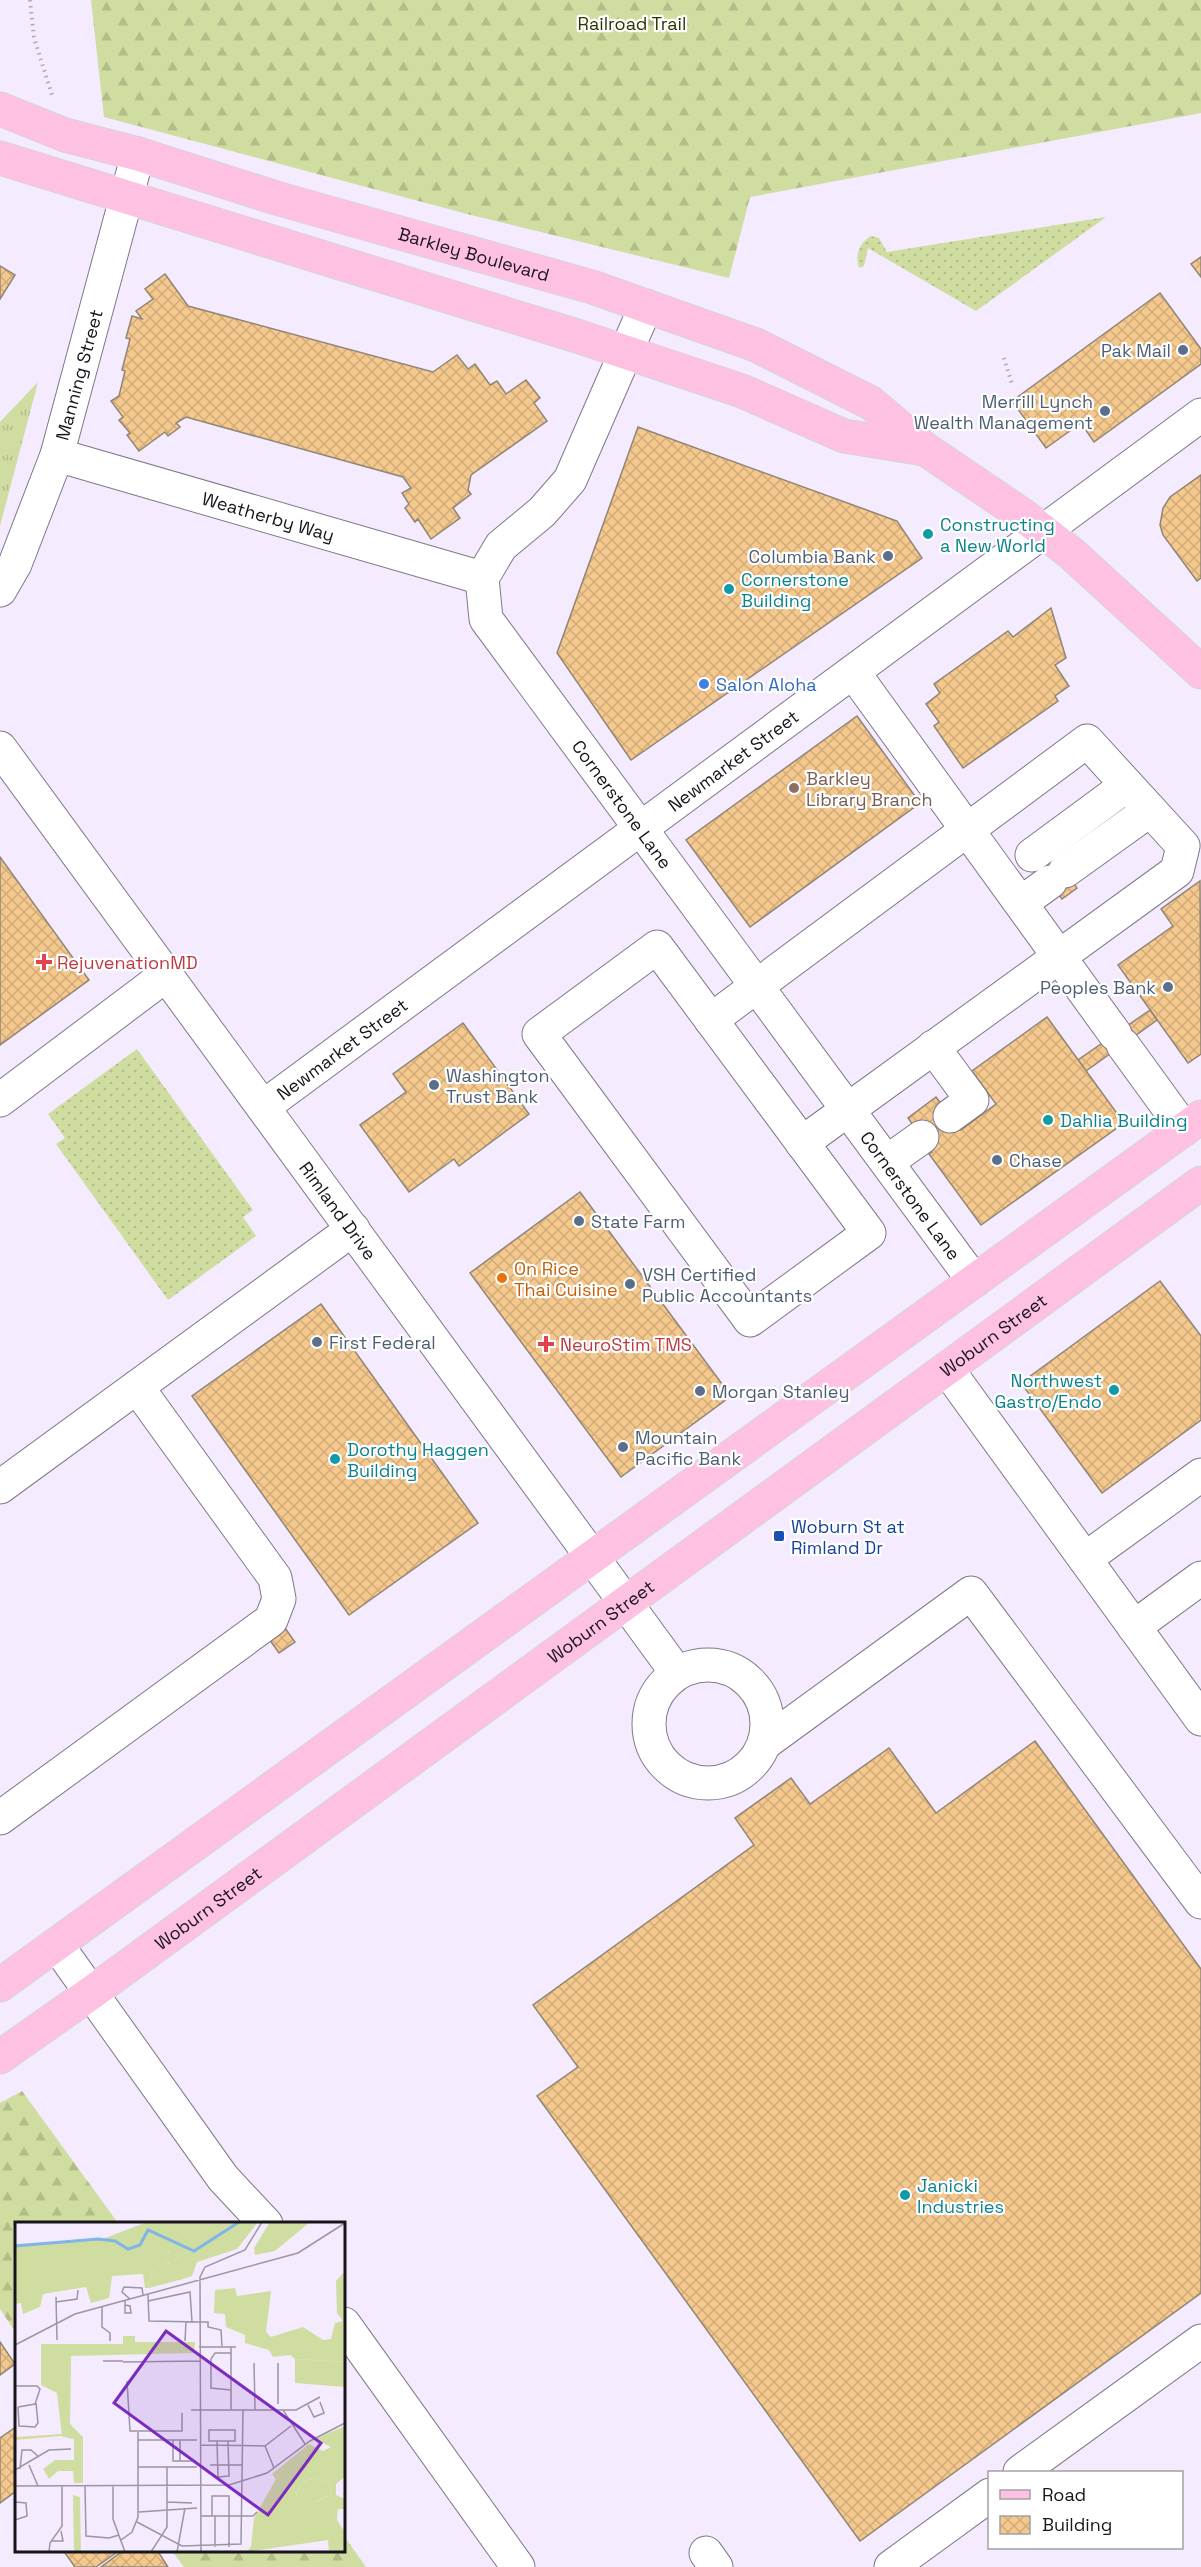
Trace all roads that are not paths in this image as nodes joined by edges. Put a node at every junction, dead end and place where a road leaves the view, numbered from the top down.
1 (0, 109) edge
2 (138, 154) junction
3 (0, 158) edge
4 (125, 197) junction
5 (646, 306) junction
6 (627, 353) junction
7 (1201, 415) edge
8 (925, 449) junction
9 (57, 455) junction
10 (1043, 532) junction
11 (482, 578) junction
12 (0, 590) edge
13 (854, 672) junction
14 (1201, 672) edge
15 (0, 748) edge
16 (1127, 785) junction
17 (1150, 810) junction
18 (641, 828) junction
19 (968, 829) junction
20 (1032, 855) dead end
21 (1021, 903) junction
22 (1059, 956) junction
23 (166, 975) junction
24 (757, 986) junction
25 (711, 1020) junction
26 (933, 1047) junction
27 (0, 1100) edge
28 (263, 1107) junction
29 (848, 1109) junction
30 (950, 1116) dead end
31 (1193, 1123) edge
32 (922, 1137) dead end
33 (802, 1143) junction
34 (887, 1162) junction
35 (1201, 1183) edge
36 (353, 1229) junction
37 (974, 1281) junction
38 (947, 1368) junction
39 (137, 1387) junction
40 (1201, 1475) edge
41 (0, 1487) edge
42 (592, 1557) junction
43 (1085, 1558) junction
44 (1201, 1578) edge
45 (626, 1603) junction
46 (1134, 1627) junction
47 (677, 1673) junction
48 (1201, 1719) edge
49 (765, 1743) junction
50 (0, 1818) edge
51 (1201, 1902) edge
52 (57, 1945) junction
53 (0, 1986) edge
54 (91, 1993) junction
55 (0, 2056) edge
56 (265, 2222) edge
57 (345, 2325) edge
58 (1201, 2340) edge
59 (1021, 2471) edge
60 (988, 2496) edge
61 (518, 2567) edge
62 (891, 2567) edge

1 - 2 main road, Barkley Boulevard
2 - 4 street, Manning Street
2 - 5 main road, Barkley Boulevard
3 - 4 main road, Barkley Boulevard
4 - 6 main road, Barkley Boulevard
4 - 9 street, Manning Street
5 - 6 street
5 - 8 main road, Barkley Boulevard
6 - 8 main road, Barkley Boulevard
6 - 11 street
7 - 10 street, Newmarket Street
8 - 10 main road, Barkley Boulevard
9 - 11 street, Weatherby Way
9 - 12 street, Manning Street
10 - 13 street, Newmarket Street
10 - 14 main road, Barkley Boulevard
11 - 18 street, Cornerstone Lane
13 - 18 street, Newmarket Street
13 - 19 street
15 - 23 street, Rimland Drive
16 - 17 street
16 - 19 street
16 - 20 street
17 - 21 street
17 - 22 street
18 - 24 street, Cornerstone Lane
18 - 28 street, Newmarket Street
19 - 21 street
19 - 24 street
21 - 22 street
22 - 26 street
22 - 31 street
23 - 27 street
23 - 28 street, Rimland Drive
24 - 25 street
24 - 29 street, Cornerstone Lane
25 - 33 street
25 - 33 street
26 - 29 street
26 - 30 street
28 - 36 street, Rimland Drive
29 - 33 street
29 - 34 street, Cornerstone Lane
31 - 37 main road
32 - 34 street
34 - 37 street, Cornerstone Lane
35 - 38 main road, Woburn Street
36 - 39 street
36 - 42 street, Rimland Drive
37 - 42 main road
38 - 43 street
38 - 45 main road, Woburn Street
39 - 41 street
39 - 50 street
40 - 43 street
42 - 45 street, Rimland Drive
42 - 52 main road
43 - 46 street
44 - 46 street
45 - 47 street, Rimland Drive
45 - 54 main road, Woburn Street
46 - 48 street
47 - 49 street
47 - 49 street
49 - 51 street
52 - 53 main road
52 - 54 street
54 - 55 main road, Woburn Street
54 - 56 street
57 - 61 street
58 - 59 street
60 - 62 street

